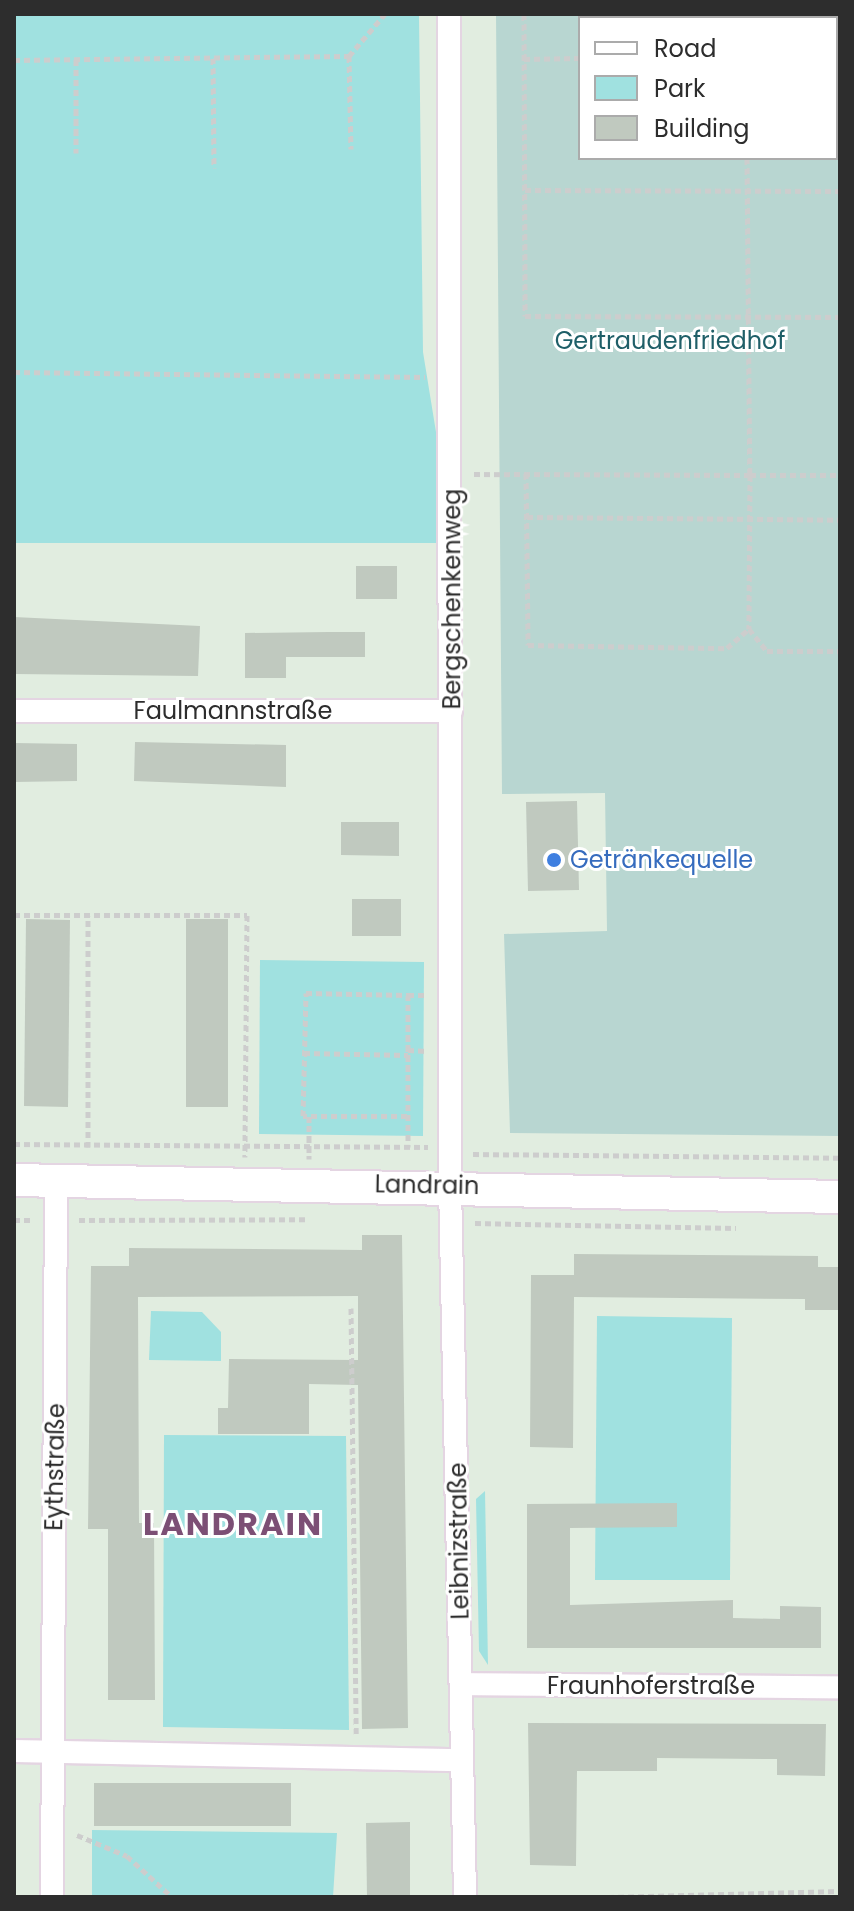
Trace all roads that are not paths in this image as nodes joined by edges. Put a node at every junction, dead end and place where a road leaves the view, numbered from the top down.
1 (449, 14) edge
2 (14, 711) edge
3 (451, 711) junction
4 (14, 1180) edge
5 (72, 1180) junction
6 (450, 1185) junction
7 (840, 1197) edge
8 (462, 1684) junction
9 (840, 1687) edge
10 (14, 1751) edge
11 (52, 1755) junction
12 (461, 1760) junction
13 (52, 1897) edge
14 (465, 1897) edge

1 - 3 street, Bergschenkenweg
2 - 3 street, Faulmannstraße
3 - 6 street, Bergschenkenweg
4 - 5 street, Landrain
5 - 6 street, Landrain
5 - 11 street, Eythstraße
6 - 7 street, Landrain
6 - 8 street, Leibnizstraße
8 - 9 street, Fraunhoferstraße
8 - 12 street, Leibnizstraße
10 - 11 street
11 - 12 street
11 - 13 street, Eythstraße
12 - 14 street, Leibnizstraße

